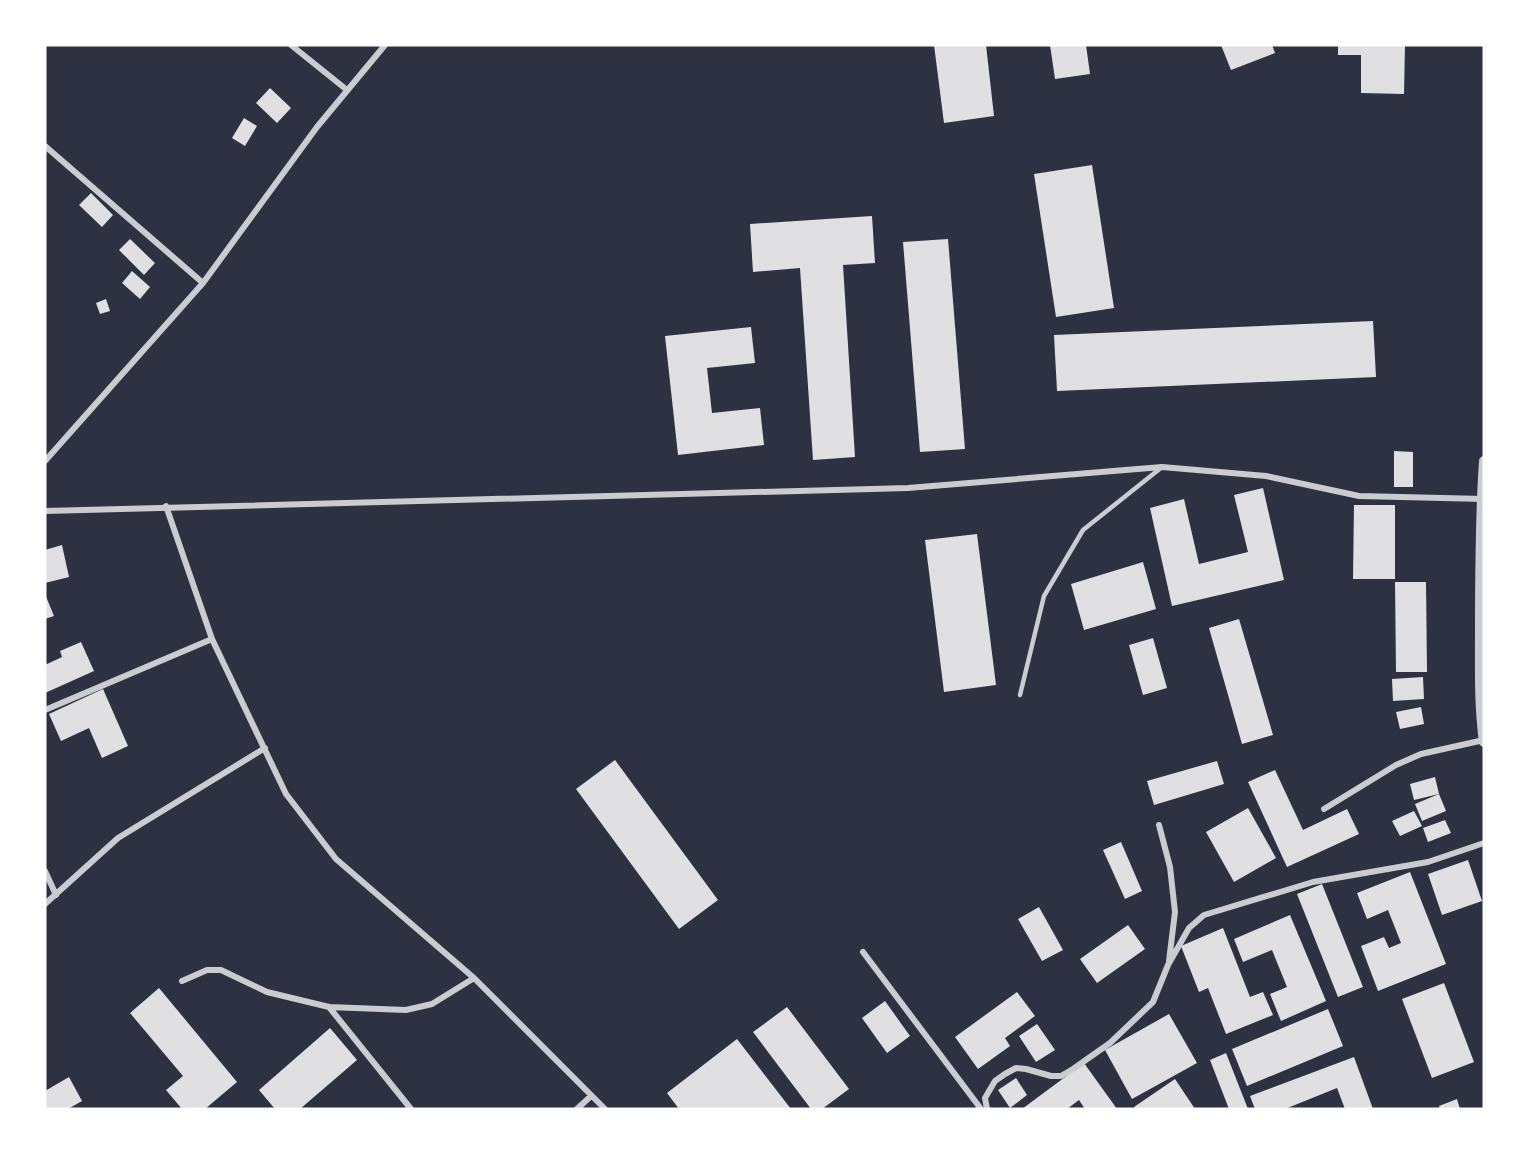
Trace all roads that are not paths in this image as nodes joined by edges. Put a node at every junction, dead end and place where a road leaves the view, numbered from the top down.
1 (291, 45) edge
2 (385, 45) edge
3 (347, 90) junction
4 (45, 146) edge
5 (203, 283) junction
6 (45, 461) edge
7 (1484, 461) edge
8 (1162, 467) junction
9 (1483, 499) edge
10 (166, 507) junction
11 (45, 511) edge
12 (212, 639) junction
13 (1020, 695) dead end
14 (45, 710) edge
15 (1484, 741) edge
16 (265, 748) junction
17 (1324, 809) dead end
18 (1159, 825) dead end
19 (1484, 843) edge
20 (45, 871) edge
21 (56, 895) junction
22 (45, 904) edge
23 (863, 952) dead end
24 (1168, 964) junction
25 (474, 978) junction
26 (182, 981) dead end
27 (329, 1007) junction
28 (591, 1096) junction
29 (411, 1109) edge
30 (577, 1109) edge
31 (605, 1109) edge
32 (981, 1109) edge
33 (987, 1109) edge

1 - 3 street
2 - 3 street
3 - 5 street
4 - 5 street
5 - 6 street
7 - 9 street
8 - 9 street
8 - 10 street
8 - 13 lane
9 - 15 street
10 - 11 street
10 - 12 street
12 - 14 street
12 - 16 street
15 - 17 street
16 - 21 street
16 - 25 street
18 - 24 street
19 - 24 street
20 - 21 street
21 - 22 street
23 - 32 street
24 - 33 street
25 - 27 street
25 - 28 street
26 - 27 street
27 - 29 street
28 - 30 street
28 - 31 street

